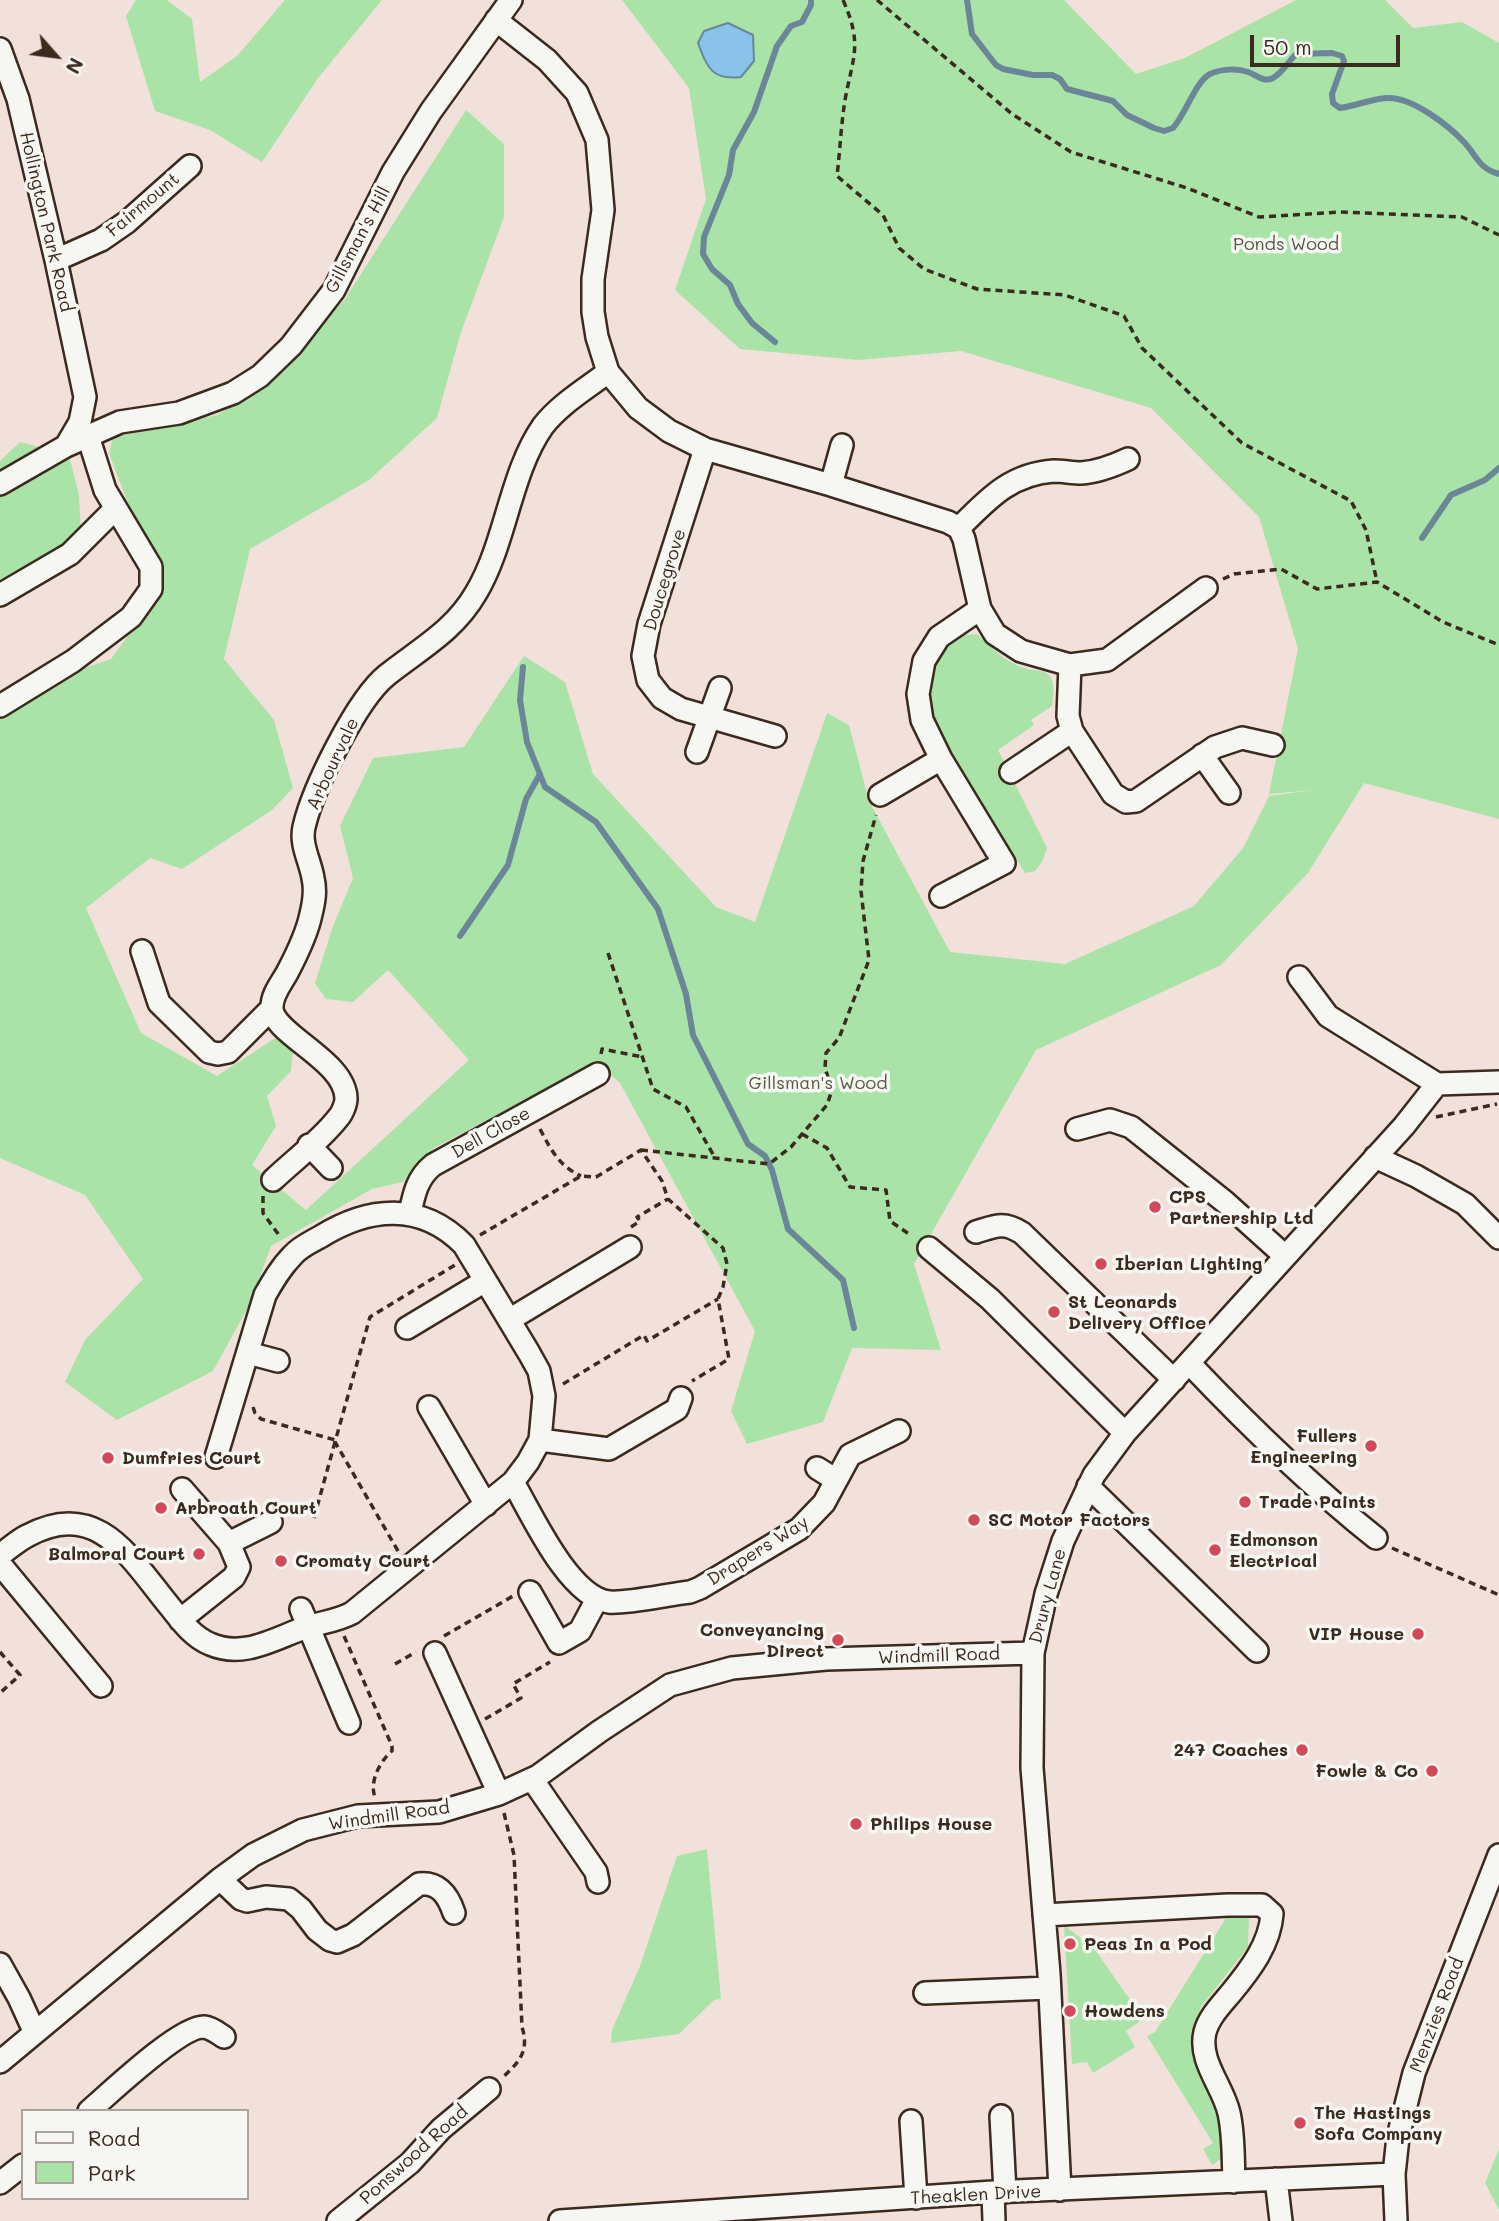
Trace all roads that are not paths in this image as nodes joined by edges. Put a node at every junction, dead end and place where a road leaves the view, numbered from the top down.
1 (511, 0) edge
2 (496, 20) junction
3 (0, 49) edge
4 (190, 166) dead end
5 (56, 260) junction
6 (608, 372) junction
7 (85, 397) junction
8 (120, 422) junction
9 (88, 436) junction
10 (842, 445) dead end
11 (66, 446) junction
12 (705, 449) junction
13 (1128, 459) dead end
14 (0, 484) edge
15 (831, 485) junction
16 (115, 509) junction
17 (959, 528) junction
18 (1206, 587) road end
19 (0, 595) edge
20 (980, 609) junction
21 (1070, 666) junction
22 (720, 688) dead end
23 (0, 706) edge
24 (710, 718) junction
25 (1072, 731) junction
26 (775, 736) dead end
27 (1273, 745) dead end
28 (697, 752) dead end
29 (1202, 755) junction
30 (941, 759) junction
31 (1011, 772) dead end
32 (1229, 793) dead end
33 (880, 795) dead end
34 (941, 897) dead end
35 (142, 951) dead end
36 (1299, 977) dead end
37 (271, 1009) junction
38 (598, 1074) road end
39 (1499, 1082) edge
40 (1437, 1084) junction
41 (1077, 1129) dead end
42 (309, 1145) junction
43 (1375, 1157) junction
44 (331, 1168) dead end
45 (273, 1180) road end
46 (410, 1213) junction
47 (976, 1232) dead end
48 (1499, 1238) edge
49 (630, 1247) road end
50 (929, 1248) road end
51 (1285, 1256) junction
52 (485, 1281) junction
53 (509, 1320) junction
54 (407, 1328) dead end
55 (248, 1353) junction
56 (278, 1361) dead end
57 (1189, 1363) junction
58 (1174, 1380) junction
59 (681, 1398) road end
60 (429, 1407) dead end
61 (900, 1432) dead end
62 (1125, 1433) junction
63 (540, 1440) junction
64 (216, 1457) dead end
65 (817, 1468) dead end
66 (836, 1480) junction
67 (513, 1482) junction
68 (1088, 1486) junction
69 (182, 1489) dead end
70 (486, 1505) junction
71 (271, 1522) dead end
72 (1376, 1538) road end
73 (229, 1544) junction
74 (0, 1555) edge
75 (0, 1564) edge
76 (522, 1593) road end
77 (597, 1599) junction
78 (305, 1618) junction
79 (180, 1620) junction
80 (432, 1647) road end
81 (1257, 1651) dead end
82 (1032, 1653) junction
83 (102, 1686) dead end
84 (349, 1723) dead end
85 (532, 1779) junction
86 (499, 1794) junction
87 (1499, 1855) edge
88 (220, 1878) junction
89 (598, 1882) dead end
90 (454, 1913) dead end
91 (1044, 1915) junction
92 (0, 1964) edge
93 (1049, 1988) junction
94 (925, 1993) dead end
95 (35, 2033) junction
96 (224, 2038) dead end
97 (0, 2062) edge
98 (489, 2089) road end
99 (91, 2109) edge
100 (1001, 2116) dead end
101 (911, 2121) dead end
102 (21, 2167) edge
103 (1394, 2174) junction
104 (1276, 2179) junction
105 (1234, 2182) junction
106 (0, 2183) edge
107 (1060, 2190) junction
108 (999, 2192) junction
109 (916, 2197) junction
110 (338, 2221) edge
111 (560, 2221) edge
112 (994, 2221) edge
113 (1281, 2221) edge
114 (1396, 2221) edge

1 - 2 street, Gillsman's Hill
2 - 6 street
2 - 8 street, Gillsman's Hill
3 - 5 street, Hollington Park Road
4 - 5 street, Fairmount
5 - 7 street, Hollington Park Road
6 - 12 street
6 - 37 street, Arbourvale
7 - 8 street
7 - 11 street, Hollington Park Road
8 - 9 street, Gillsman's Hill
9 - 11 street, Gillsman's Hill
9 - 16 street
10 - 15 street
11 - 14 street, Gillsman's Hill
12 - 15 street
12 - 24 street, Doucegrove
13 - 17 street
15 - 17 street
16 - 19 street
16 - 23 street
17 - 20 street
18 - 21 street
20 - 21 street
20 - 30 street
21 - 25 street
22 - 24 street
24 - 26 street, Doucegrove
24 - 28 street
25 - 29 street
25 - 31 street
27 - 29 street
29 - 32 street
30 - 33 street
30 - 34 street
35 - 37 street
36 - 40 street
37 - 42 street
38 - 46 street, Dell Close
39 - 40 street
40 - 43 street, Drury Lane
41 - 51 street
42 - 44 street
42 - 45 street
43 - 48 street
43 - 51 street, Drury Lane
46 - 52 street
46 - 55 street
47 - 58 street
49 - 53 street
50 - 62 street
51 - 57 street, Drury Lane
52 - 53 street
52 - 54 street
53 - 63 street
55 - 56 street
55 - 64 street
57 - 58 street, Drury Lane
57 - 72 street
58 - 62 street, Drury Lane
59 - 63 street
60 - 70 street
61 - 66 street, Drapers Way
62 - 68 street, Drury Lane
63 - 67 street
65 - 66 street
66 - 77 street, Drapers Way
67 - 70 street
67 - 77 street
68 - 81 street
68 - 82 street, Drury Lane
69 - 73 street
70 - 78 street
71 - 73 street
73 - 79 street
74 - 79 street
75 - 83 street
76 - 77 street
78 - 79 street
78 - 84 street
80 - 86 street
82 - 85 street, Windmill Road
82 - 91 street, Drury Lane
85 - 86 street, Windmill Road
85 - 89 street
86 - 88 street, Windmill Road
87 - 103 street, Menzies Road
88 - 90 street
88 - 95 street, Windmill Road
91 - 93 street, Drury Lane
91 - 105 street
92 - 95 street
93 - 94 street
93 - 107 street, Drury Lane
95 - 97 street, Windmill Road
96 - 99 street
98 - 110 street, Ponswood Road
100 - 108 street
101 - 109 street
102 - 106 street
103 - 104 street, Theaklen Drive
103 - 114 street, Menzies Road
104 - 105 street, Theaklen Drive
104 - 113 street
105 - 107 street, Theaklen Drive
107 - 108 street, Theaklen Drive
108 - 109 street, Theaklen Drive
108 - 112 street
109 - 111 street, Theaklen Drive

